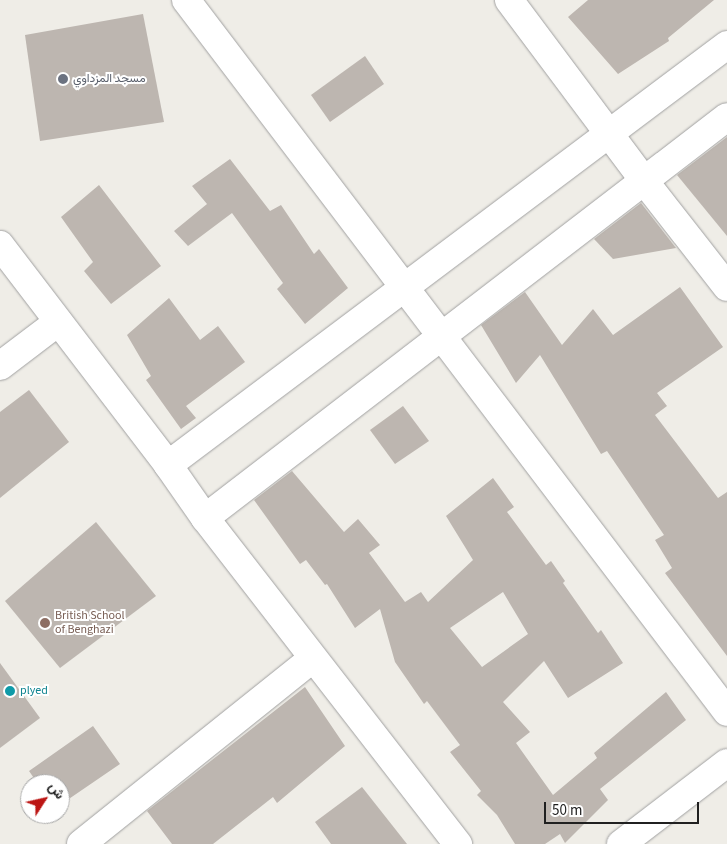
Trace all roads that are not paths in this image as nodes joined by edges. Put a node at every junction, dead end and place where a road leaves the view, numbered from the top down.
1 (186, 0) edge
2 (508, 0) edge
3 (727, 45) edge
4 (727, 117) edge
5 (611, 135) junction
6 (644, 182) junction
7 (0, 245) edge
8 (727, 288) edge
9 (404, 289) junction
10 (58, 322) junction
11 (441, 337) junction
12 (0, 366) edge
13 (168, 465) junction
14 (204, 518) junction
15 (312, 658) junction
16 (727, 712) edge
17 (727, 763) edge
18 (81, 844) edge
19 (458, 844) edge
20 (621, 844) edge

1 - 9 street
2 - 5 street
3 - 5 street
4 - 6 street
5 - 6 street
5 - 9 street
6 - 8 street
6 - 11 street
7 - 10 street
9 - 11 street
9 - 13 street
10 - 12 street
10 - 13 street
11 - 14 street
11 - 16 street
13 - 14 street
14 - 15 street
15 - 18 street
15 - 19 street
17 - 20 street

